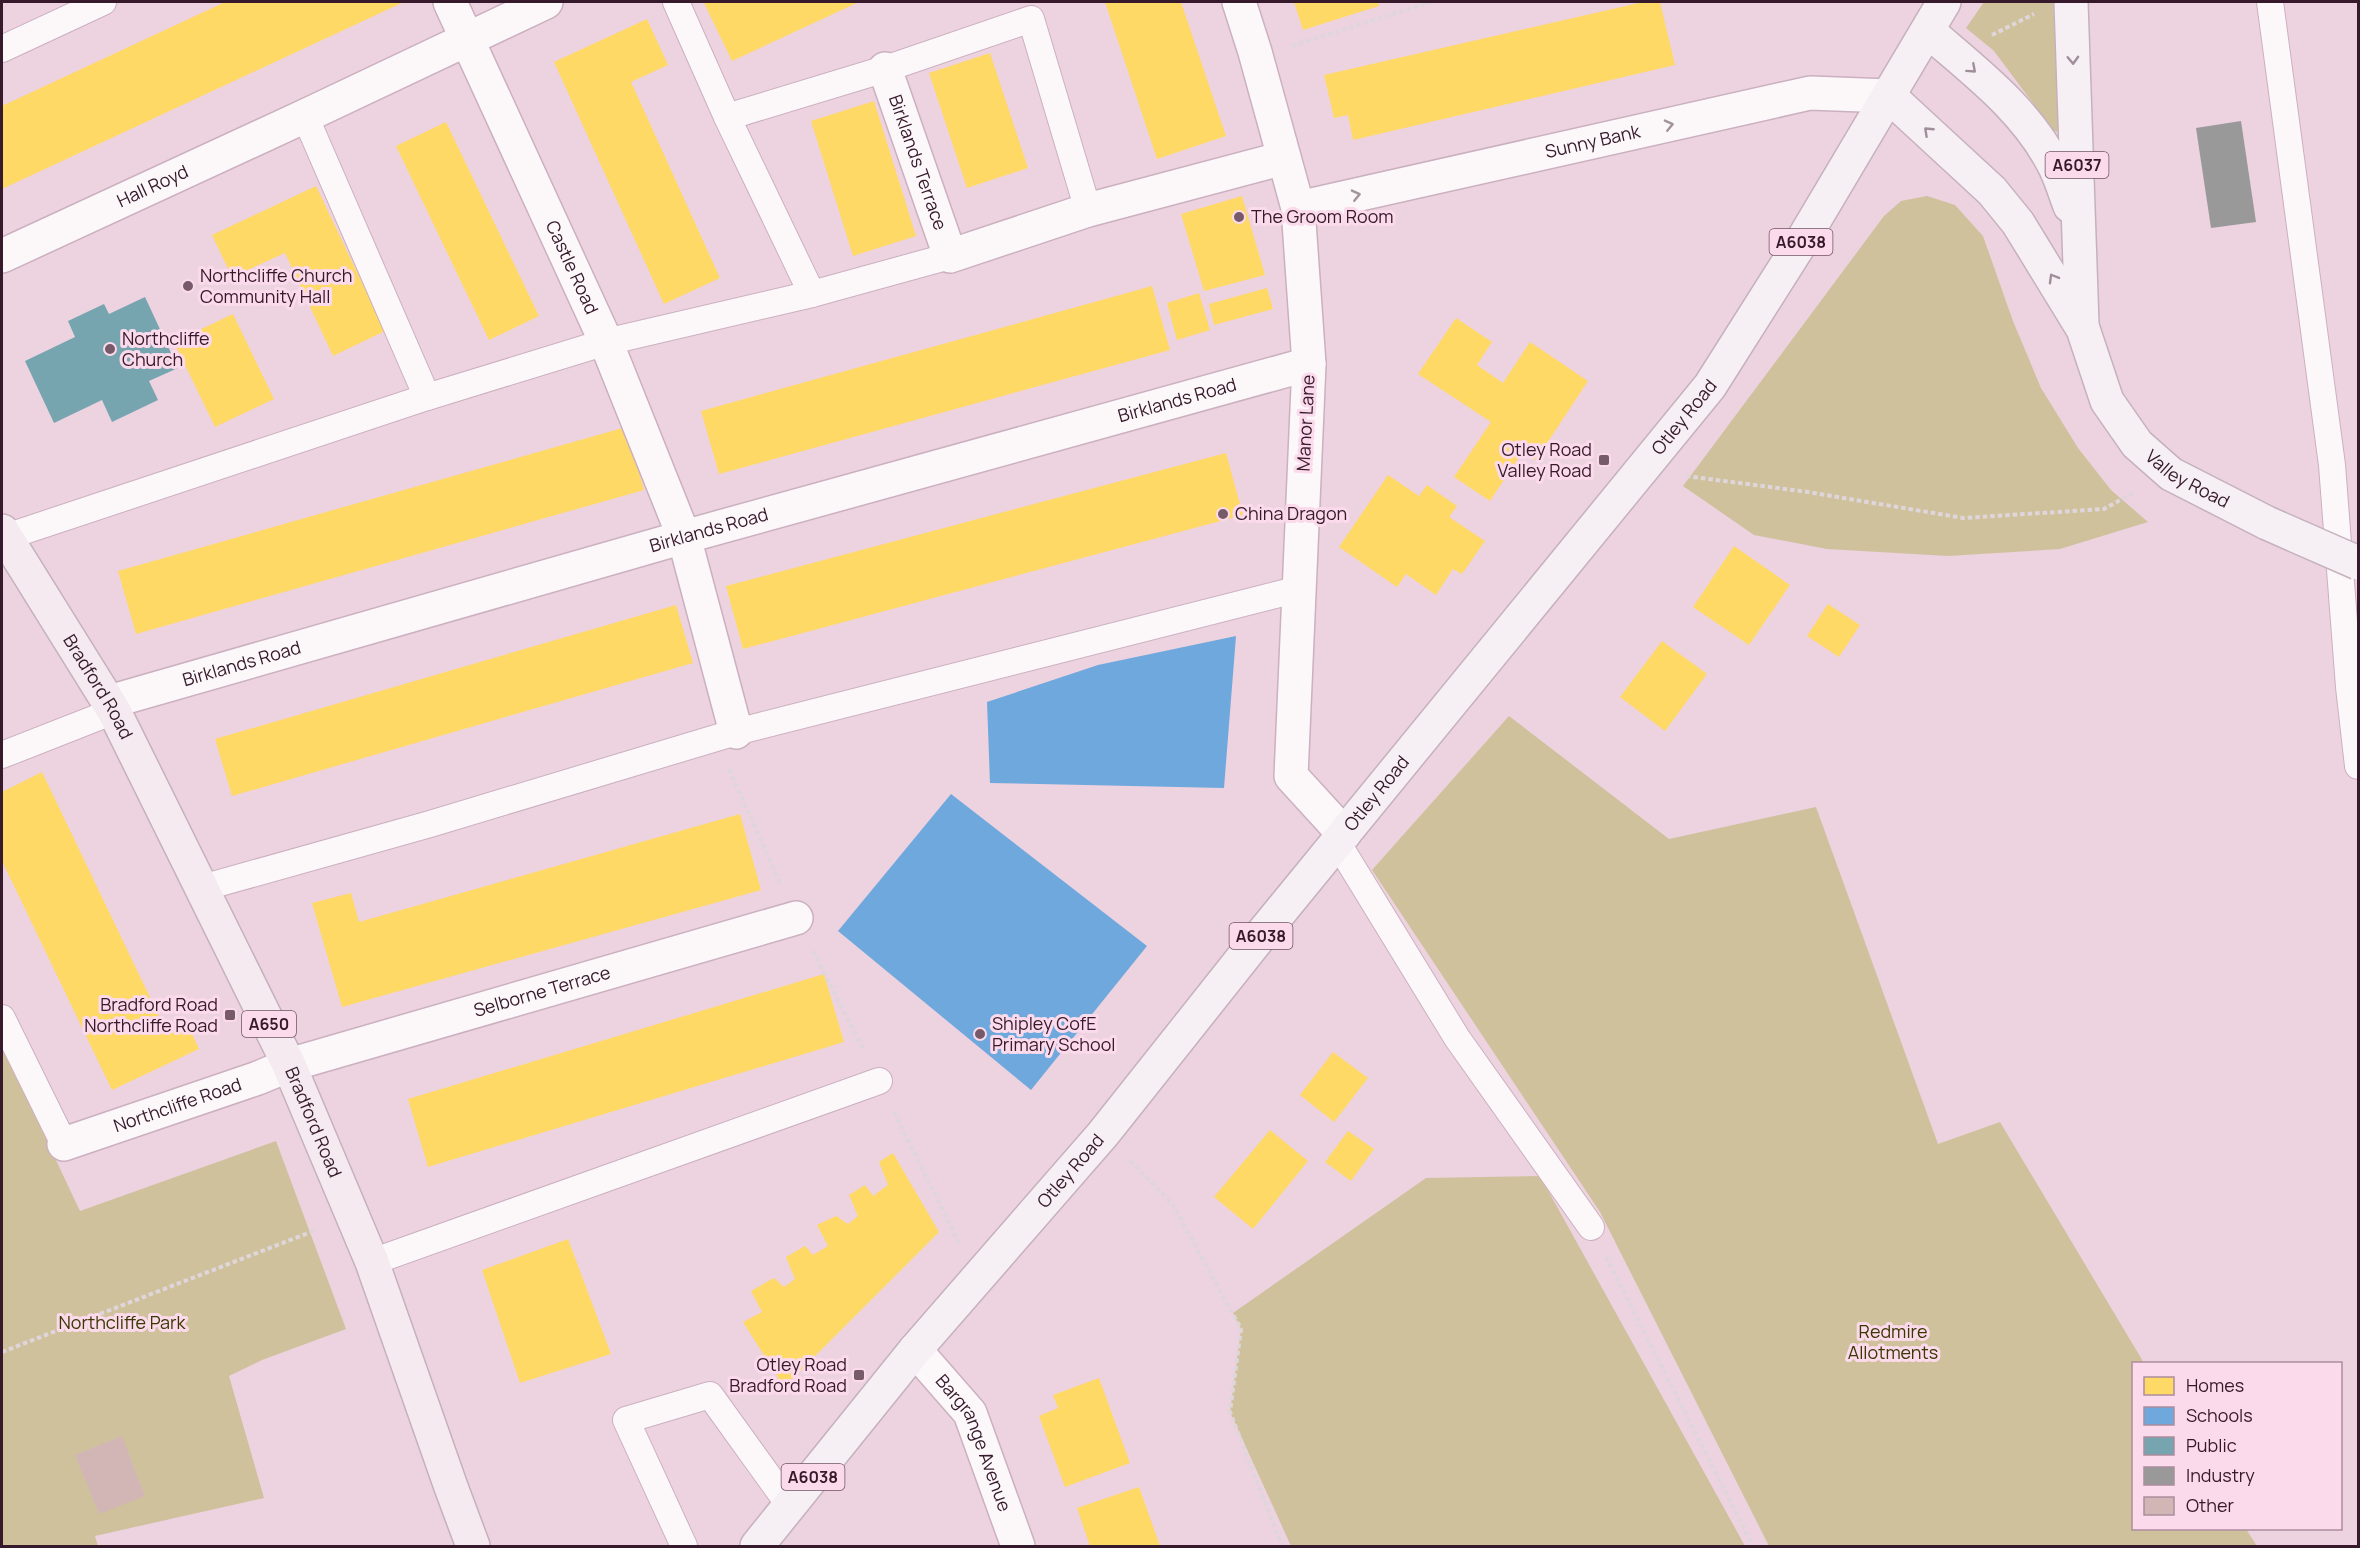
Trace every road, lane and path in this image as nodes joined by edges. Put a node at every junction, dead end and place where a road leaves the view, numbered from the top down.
1 (103, 2) edge
2 (450, 2) edge
3 (546, 2) edge
4 (676, 2) edge
5 (1239, 2) edge
6 (1431, 2) edge
7 (1944, 2) edge
8 (2270, 2) edge
9 (2056, 6) edge
10 (1928, 30) junction
11 (468, 38) junction
12 (2, 49) edge
13 (1255, 52) junction
14 (1962, 60) junction
15 (885, 69) junction
16 (1889, 96) junction
17 (305, 116) junction
18 (727, 117) junction
19 (1284, 158) junction
20 (1298, 208) junction
21 (1088, 210) junction
22 (2079, 228) junction
23 (2, 256) edge
24 (950, 256) junction
25 (812, 294) junction
26 (2083, 329) junction
27 (606, 342) junction
28 (1309, 364) junction
29 (428, 397) junction
30 (1649, 461) junction
31 (2171, 474) junction
32 (4, 534) edge
33 (684, 537) junction
34 (2358, 563) edge
35 (1299, 589) junction
36 (112, 707) junction
37 (725, 736) junction
38 (2, 755) edge
39 (2358, 766) edge
40 (1340, 838) junction
41 (202, 888) junction
42 (796, 918) junction
43 (2, 1018) edge
44 (289, 1065) junction
45 (879, 1081) junction
46 (1103, 1134) junction
47 (64, 1143) joint
48 (353, 1215) junction
49 (1591, 1227) joint
50 (372, 1262) junction
51 (976, 1278) junction
52 (915, 1350) junction
53 (2, 1352) edge
54 (790, 1506) junction
55 (473, 1546) edge
56 (684, 1546) edge
57 (757, 1546) edge
58 (1018, 1546) edge
59 (1282, 1546) edge
60 (1753, 1546) edge

1 - 12 lane
2 - 11 street, Castle Road
3 - 11 street, Hall Royd
4 - 18 lane
5 - 13 street, Manor Lane
6 - 13 path
7 - 10 main road, Otley Road / A6038
8 - 39 lane
9 - 14 path
9 -> 22 main road, Valley Road / A6037
10 - 14 main road, Valley Road / A6037
10 - 16 main road, Otley Road / A6038
11 - 17 street, Hall Royd
11 - 27 street, Castle Road
13 - 19 street, Manor Lane
14 -> 22 main road, Valley Road / A6037
15 - 18 lane
15 - 21 lane
15 - 24 street, Birklands Terrace
20 -> 16 street, Sunny Bank
26 -> 16 main road, Valley Road / A6037
16 - 30 main road, Otley Road / A6038
17 - 23 street, Hall Royd
17 - 29 lane
18 - 25 lane
19 - 20 street, Manor Lane
19 - 21 street
20 - 28 street, Manor Lane
21 - 24 street
22 - 26 main road, Valley Road / A6037
24 - 25 lane
25 - 27 lane
26 - 31 main road, Valley Road / A6037
27 - 29 lane
27 - 33 street, Castle Road
28 - 33 street, Birklands Road
28 - 35 street, Manor Lane
29 - 32 lane
30 - 31 path
30 - 40 main road, Otley Road / A6038
31 - 34 main road, Valley Road / A6037, bridge
32 - 36 highway, Bradford Road / A650
33 - 36 street, Birklands Road
33 - 37 street, Castle Road
35 - 37 lane
35 - 40 street, Manor Lane
36 - 38 lane
36 - 41 highway, Bradford Road / A650
37 - 41 lane
37 - 42 path
40 - 46 main road, Otley Road / A6038
40 - 49 lane
41 - 44 highway, Bradford Road / A650
42 - 44 street, Selborne Terrace
42 - 45 path
43 - 47 lane
44 - 47 street, Northcliffe Road
44 - 48 highway, Bradford Road / A650
45 - 50 lane
45 - 51 path
46 - 51 main road, Otley Road / A6038
46 - 59 path
48 - 50 highway, Bradford Road / A650
48 - 53 path
49 - 60 path
50 - 55 highway, Bradford Road / A650
51 - 52 main road, Otley Road / A6038
52 - 54 main road, Otley Road / A6038
52 - 58 street, Bargrange Avenue
54 - 56 lane
54 - 57 main road, Otley Road / A6038

